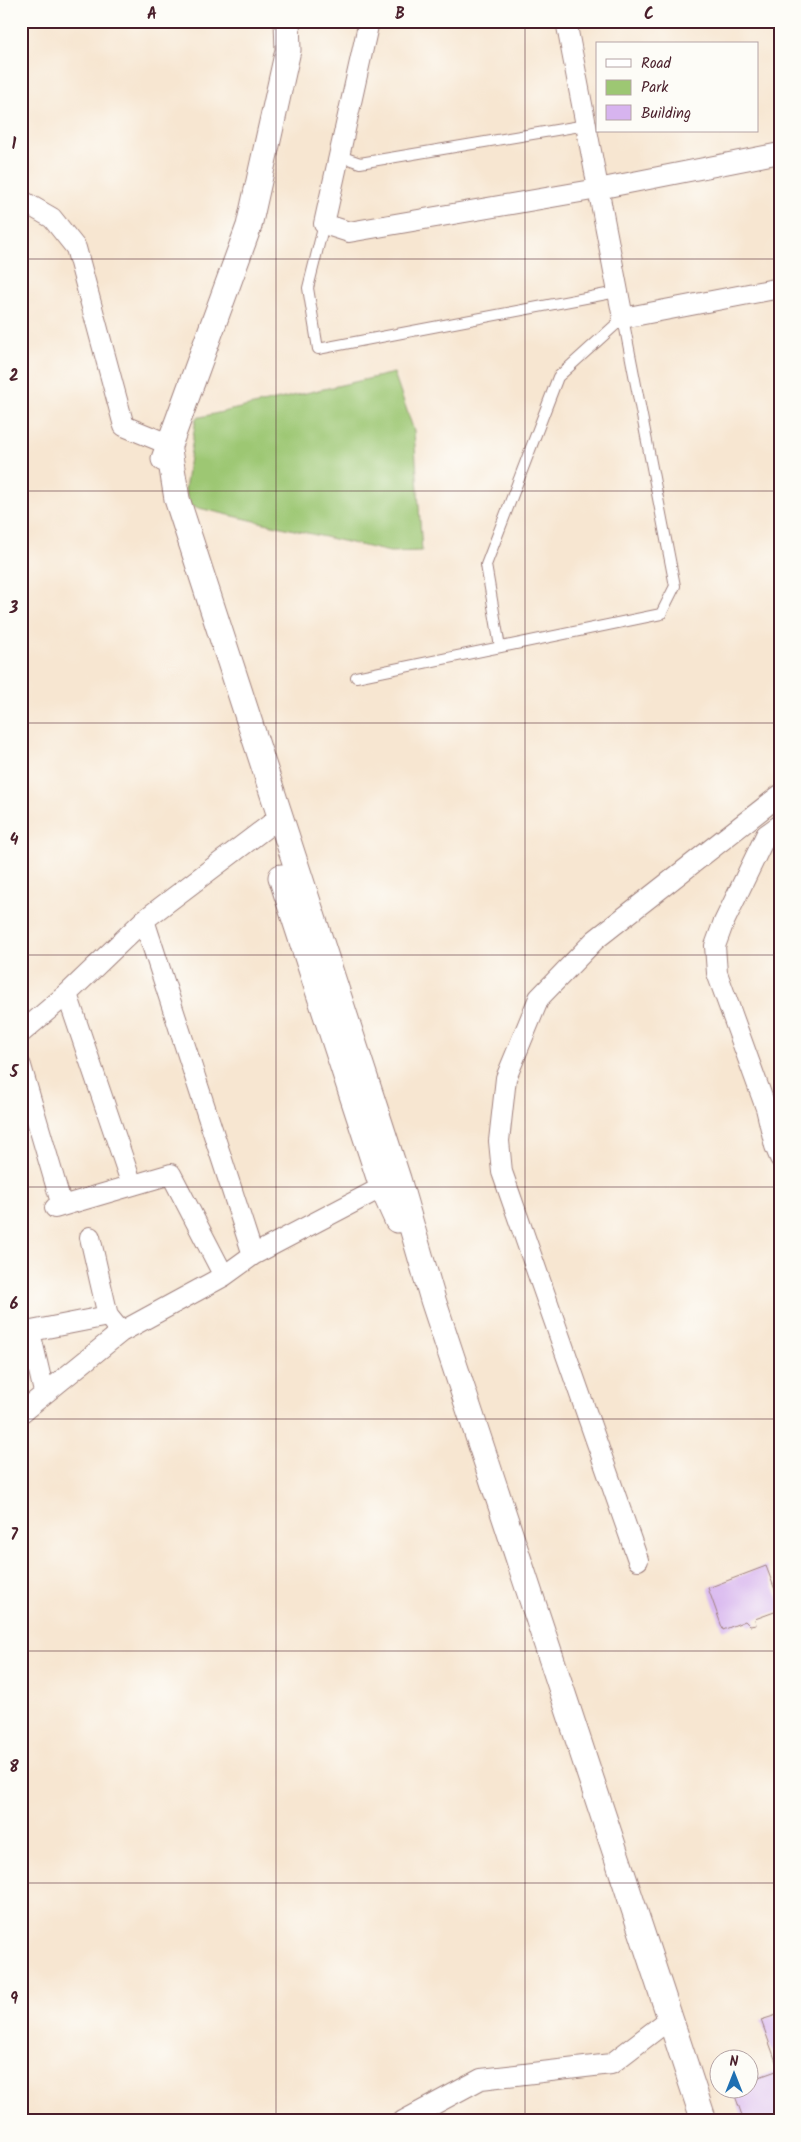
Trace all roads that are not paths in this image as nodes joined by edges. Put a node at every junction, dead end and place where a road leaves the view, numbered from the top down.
1 (287, 21) edge
2 (369, 21) edge
3 (566, 21) edge
4 (586, 125) junction
5 (780, 154) edge
6 (340, 156) junction
7 (598, 189) junction
8 (21, 200) edge
9 (324, 224) junction
10 (780, 288) edge
11 (618, 292) junction
12 (622, 318) junction
13 (168, 444) junction
14 (500, 647) junction
15 (356, 676) dead end
16 (780, 795) edge
17 (273, 823) junction
18 (780, 825) edge
19 (144, 920) junction
20 (67, 994) junction
21 (21, 1033) edge
22 (21, 1066) edge
23 (780, 1158) edge
24 (390, 1183) junction
25 (132, 1185) junction
26 (90, 1237) dead end
27 (253, 1255) junction
28 (224, 1276) junction
29 (108, 1316) junction
30 (26, 1332) edge
31 (120, 1332) junction
32 (44, 1392) junction
33 (21, 1413) edge
34 (638, 1560) dead end
35 (671, 2018) junction
36 (403, 2121) edge
37 (704, 2121) edge

1 - 13 street
2 - 6 street
3 - 4 street
4 - 6 lane
4 - 7 street
5 - 7 street
6 - 9 street
7 - 9 street
7 - 11 street
8 - 13 street
9 - 11 lane
10 - 12 street
11 - 12 street
12 - 14 lane
12 - 14 lane
13 - 17 street
14 - 15 lane
16 - 34 street
17 - 19 street
17 - 24 street
18 - 23 street
19 - 20 street
19 - 27 street
20 - 21 street
20 - 25 street
22 - 25 street
24 - 27 street
24 - 35 street
25 - 28 street
26 - 29 street
27 - 28 street
28 - 31 street
29 - 30 street
29 - 31 street
30 - 32 street
31 - 32 street
32 - 33 street
35 - 36 street
35 - 37 street

